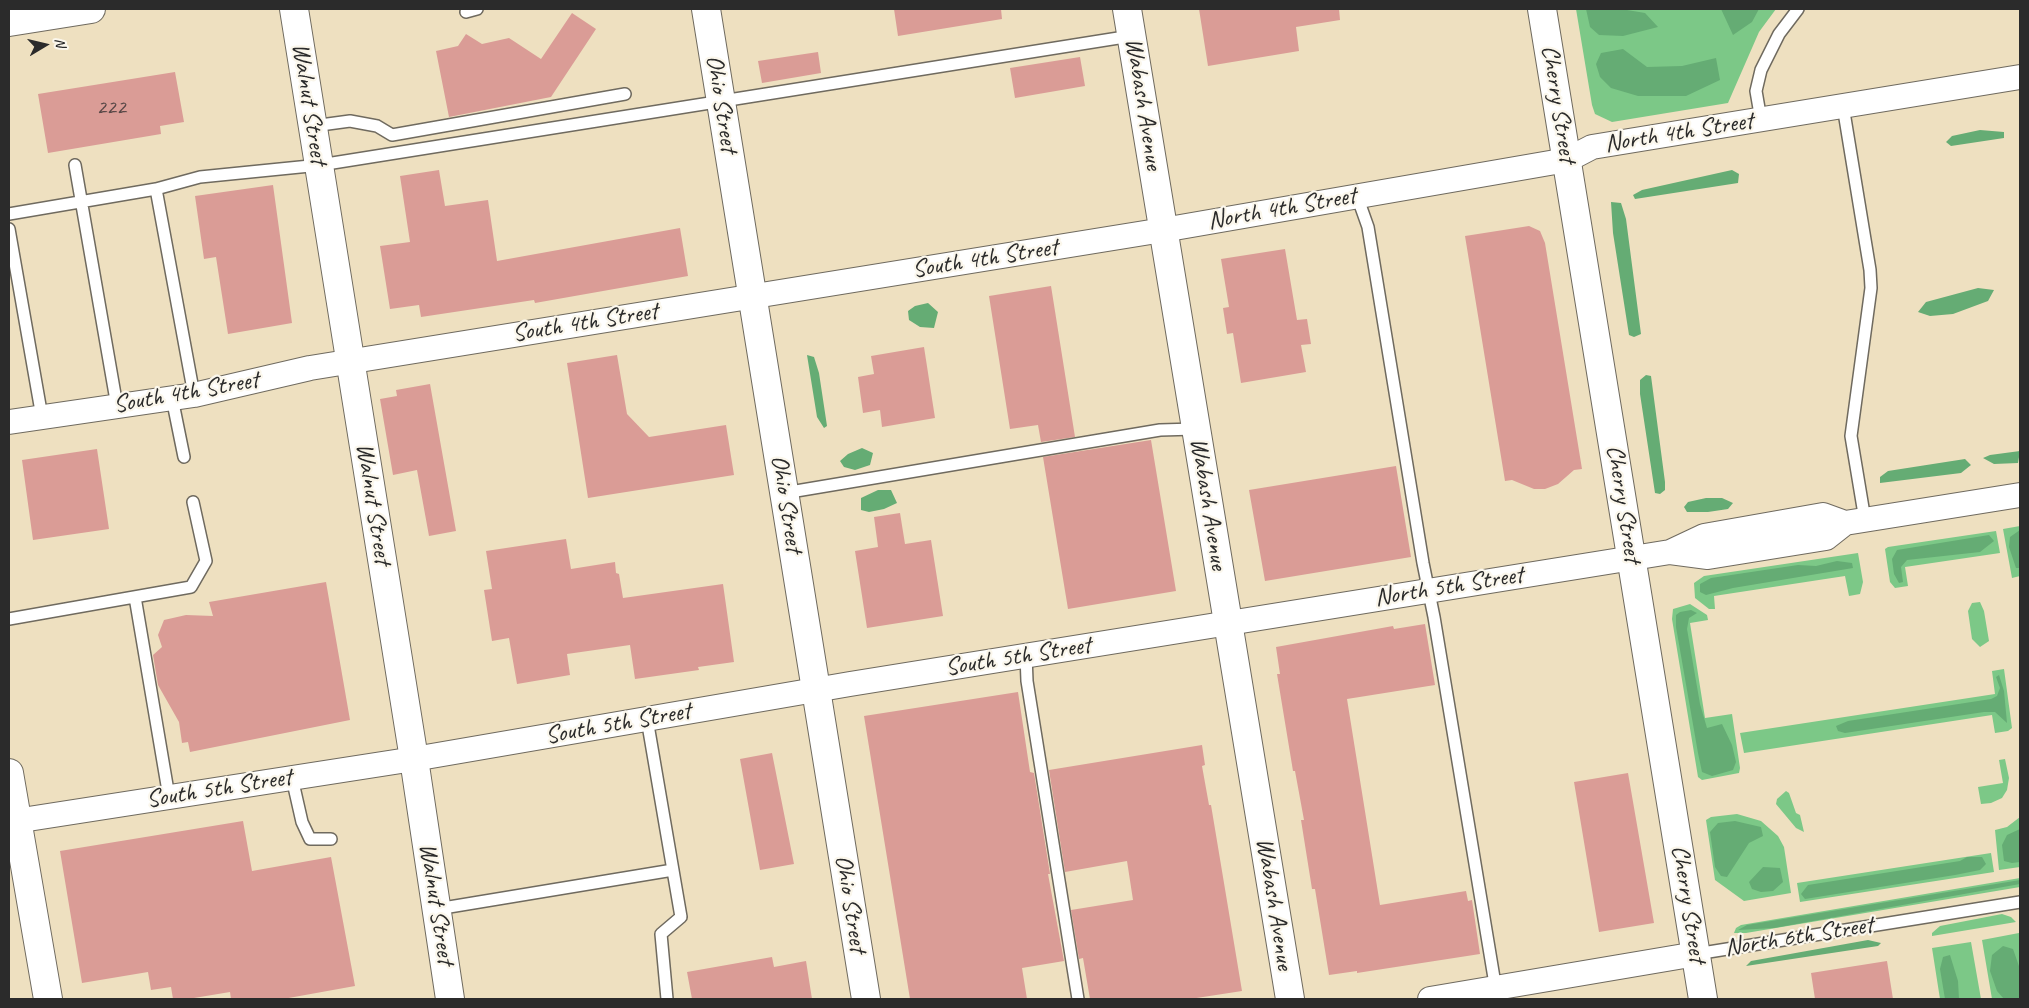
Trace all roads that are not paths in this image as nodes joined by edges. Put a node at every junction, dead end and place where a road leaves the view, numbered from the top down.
1 (92, 9) edge
2 (294, 9) edge
3 (477, 9) edge
4 (706, 9) edge
5 (1127, 9) edge
6 (1542, 9) edge
7 (1798, 9) edge
8 (466, 12) dead end
9 (9, 22) edge
10 (1132, 36) junction
11 (2020, 77) edge
12 (624, 94) dead end
13 (721, 100) junction
14 (1843, 106) junction
15 (1761, 120) junction
16 (313, 126) junction
17 (1567, 160) junction
18 (75, 165) dead end
19 (320, 165) junction
20 (156, 189) junction
21 (1357, 196) junction
22 (81, 202) junction
23 (9, 214) edge
24 (9, 229) edge
25 (1163, 230) junction
26 (753, 296) junction
27 (350, 362) junction
28 (183, 396) junction
29 (116, 406) junction
30 (42, 417) junction
31 (9, 422) edge
32 (1195, 429) junction
33 (184, 457) dead end
34 (784, 493) junction
35 (2020, 495) edge
36 (194, 502) dead end
37 (1855, 521) junction
38 (1632, 558) junction
39 (1428, 590) junction
40 (135, 597) junction
41 (9, 619) edge
42 (1227, 623) junction
43 (1026, 656) junction
44 (816, 690) junction
45 (648, 718) junction
46 (414, 759) junction
47 (9, 773) edge
48 (292, 778) junction
49 (169, 797) junction
50 (12, 822) edge
51 (331, 839) dead end
52 (673, 870) junction
53 (2020, 902) edge
54 (436, 909) junction
55 (1696, 954) junction
56 (1497, 994) edge
57 (48, 999) edge
58 (450, 999) edge
59 (667, 999) edge
60 (866, 999) edge
61 (1078, 999) edge
62 (1290, 999) edge
63 (1430, 999) edge
64 (1703, 999) edge

1 - 9 main road
2 - 16 main road, Walnut Street
3 - 8 lane
4 - 13 main road, Ohio Street
5 - 10 main road, Wabash Avenue
6 - 17 main road, Cherry Street
7 - 15 lane
10 - 13 lane
10 - 25 main road, Wabash Avenue
11 - 14 street, North 4th Street
12 - 16 lane
13 - 19 lane
13 - 26 main road, Ohio Street
14 - 15 street, North 4th Street
14 - 37 lane
15 - 17 street, North 4th Street
16 - 19 main road, Walnut Street
17 - 21 street, North 4th Street
17 - 38 main road, Cherry Street
18 - 22 lane
19 - 20 lane
19 - 27 main road, Walnut Street
20 - 22 lane
20 - 28 lane
21 - 25 street, North 4th Street
21 - 39 lane
22 - 23 lane
22 - 29 lane
24 - 30 lane
25 - 26 street, South 4th Street
25 - 32 main road, Wabash Avenue
26 - 27 street, South 4th Street
26 - 34 main road, Ohio Street
27 - 28 street, South 4th Street
27 - 46 main road, Walnut Street
28 - 29 street, South 4th Street
28 - 33 lane
29 - 30 street, South 4th Street
30 - 31 street, South 4th Street
32 - 34 lane
32 - 42 main road, Wabash Avenue
34 - 44 main road, Ohio Street
35 - 37 street, North 5th Street
36 - 40 lane
37 - 38 street, North 5th Street
38 - 39 street, North 5th Street
38 - 55 main road, Cherry Street
39 - 42 street, North 5th Street
39 - 56 lane
40 - 41 lane
40 - 49 lane
42 - 43 street, South 5th Street
42 - 62 main road, Wabash Avenue
43 - 44 street, South 5th Street
43 - 61 lane
44 - 45 street, South 5th Street
44 - 60 main road, Ohio Street
45 - 46 street, South 5th Street
45 - 52 lane
46 - 48 street, South 5th Street
46 - 54 main road, Walnut Street
47 - 50 main road
48 - 49 street, South 5th Street
48 - 51 lane
49 - 50 street, South 5th Street
50 - 57 main road
52 - 54 lane
52 - 59 lane
53 - 55 lane, North 6th Street
54 - 58 main road, Walnut Street
55 - 56 street, North 6th Street
55 - 64 main road, Cherry Street
56 - 63 street, North 6th Street

